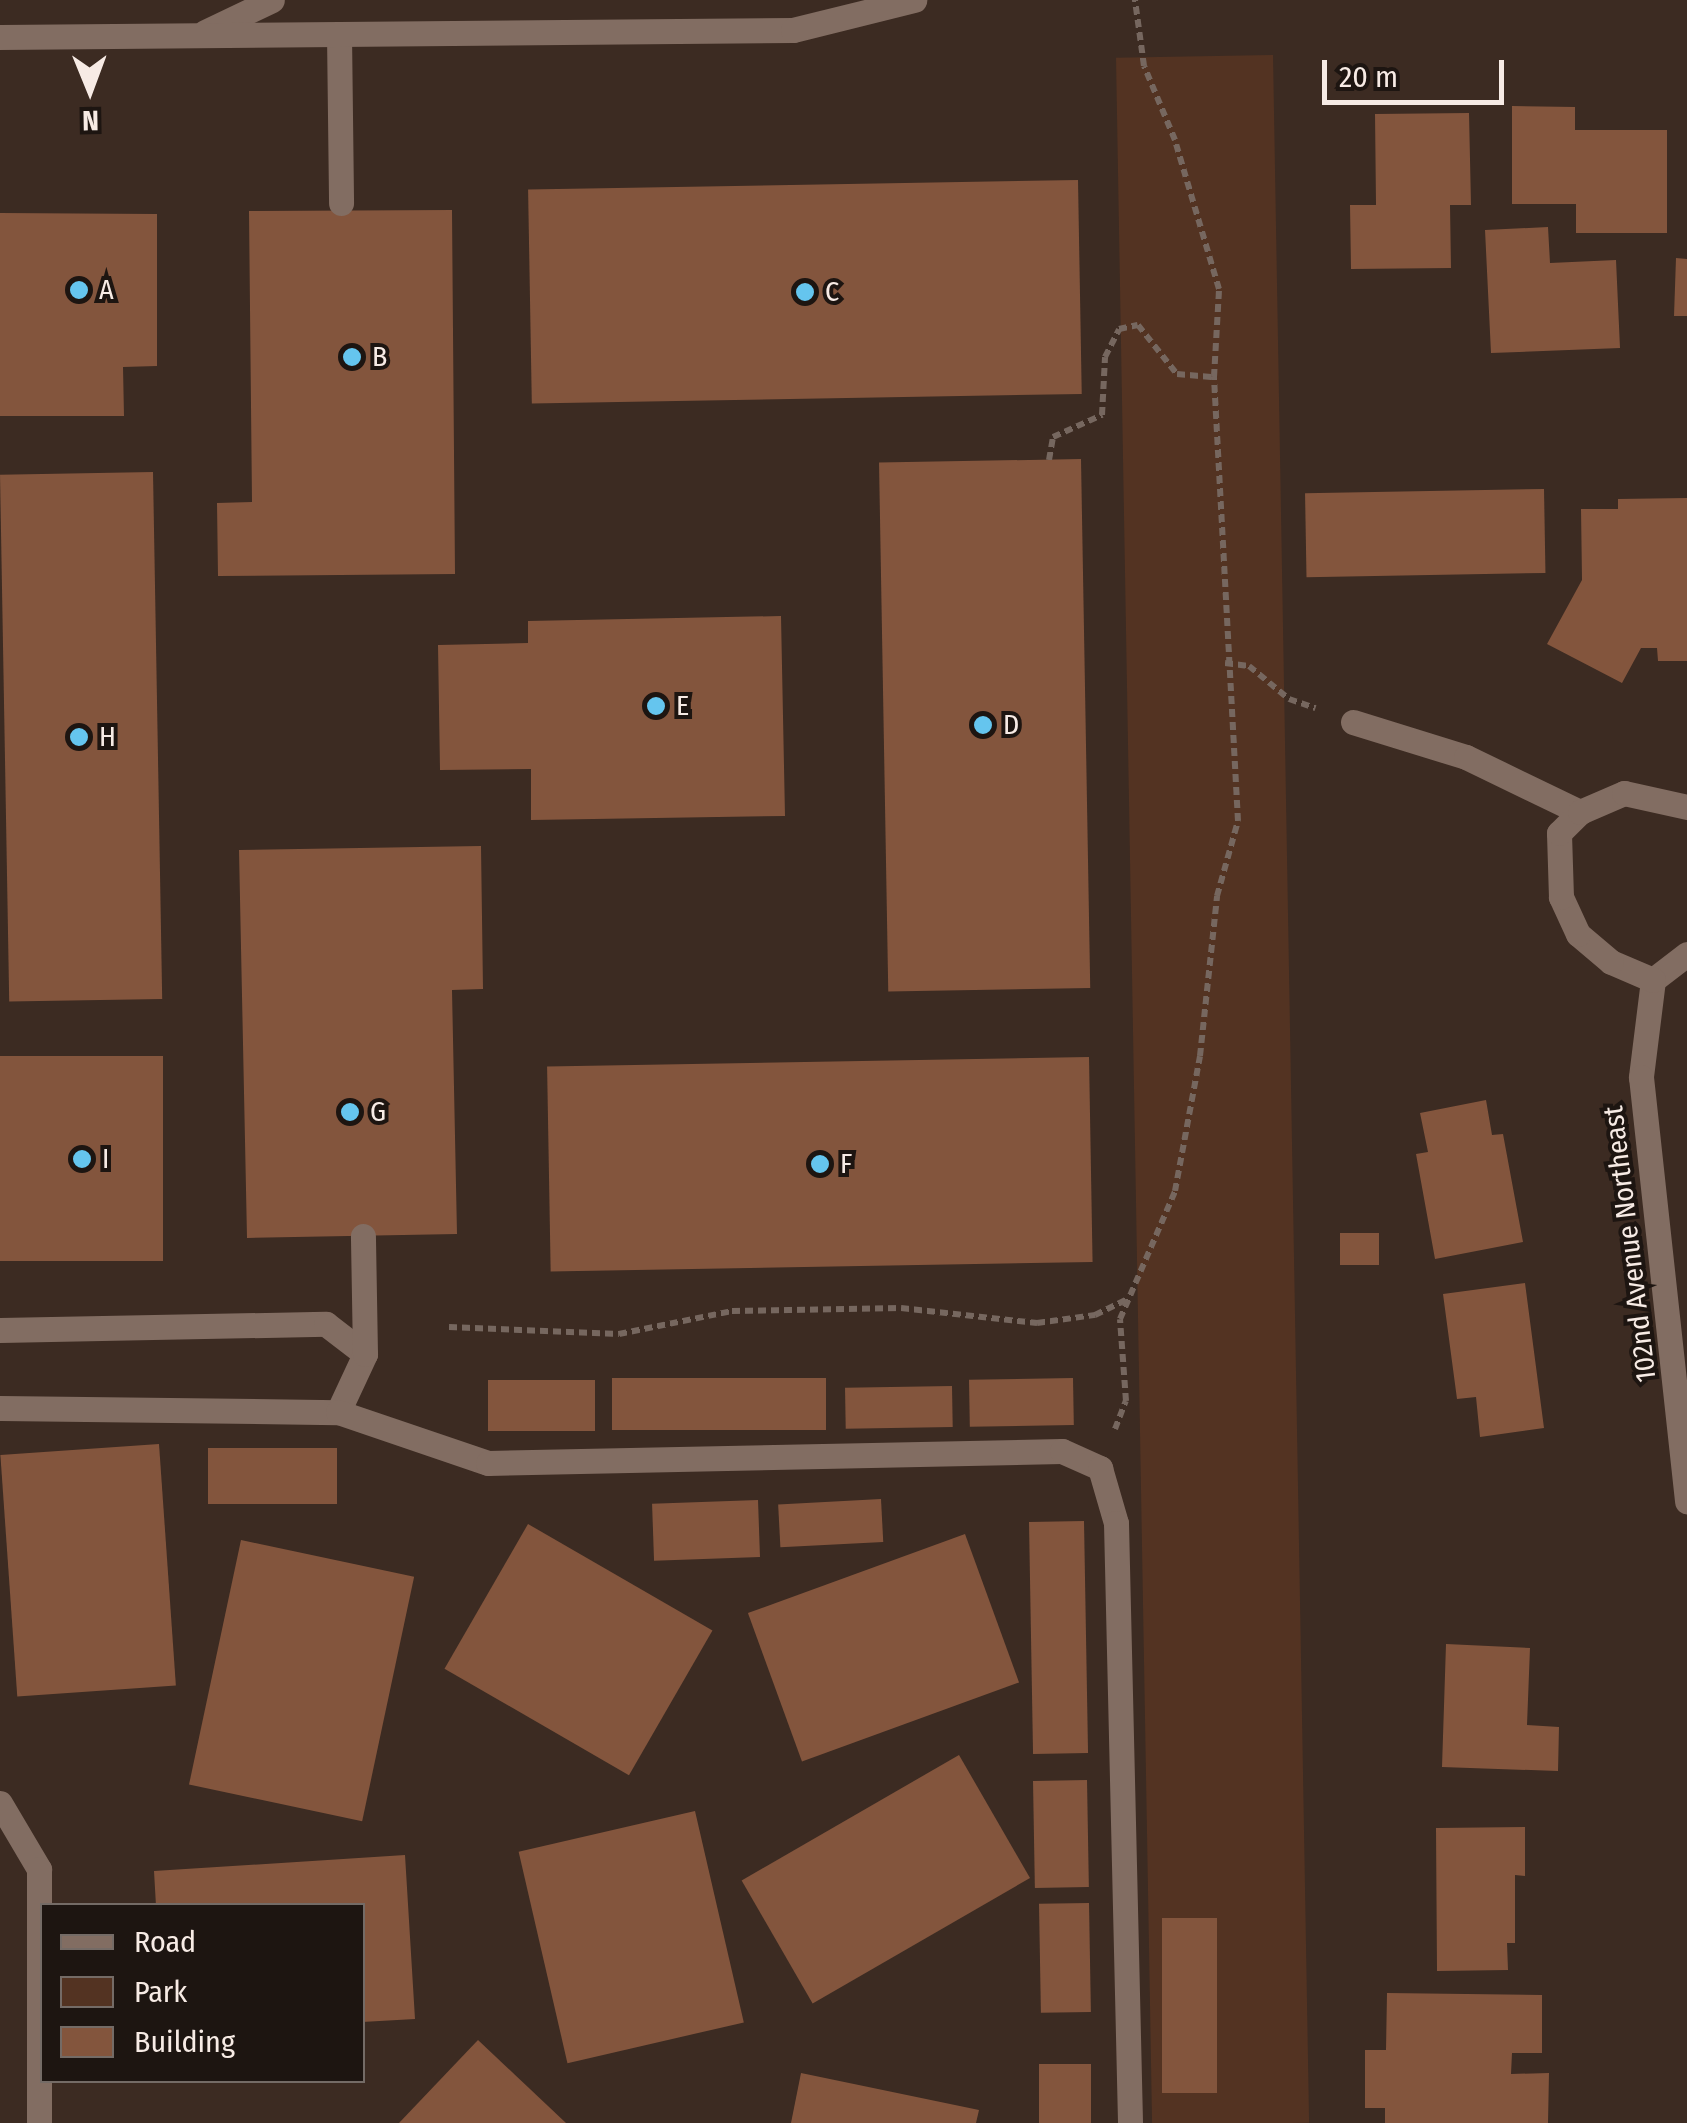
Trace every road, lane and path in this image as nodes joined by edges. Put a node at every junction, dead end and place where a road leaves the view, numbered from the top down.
1 (272, 0) edge
2 (914, 0) edge
3 (1134, 0) edge
4 (339, 34) junction
5 (196, 36) junction
6 (0, 38) edge
7 (341, 203) dead end
8 (1214, 376) junction
9 (1049, 460) dead end
10 (1225, 663) junction
11 (1353, 722) joint
12 (1687, 808) edge
13 (1580, 812) junction
14 (1687, 954) edge
15 (1653, 980) junction
16 (363, 1236) dead end
17 (1130, 1298) junction
18 (449, 1327) dead end
19 (0, 1330) edge
20 (365, 1354) junction
21 (0, 1408) edge
22 (338, 1412) junction
23 (1100, 1468) junction
24 (1687, 1502) edge
25 (0, 1802) edge
26 (39, 2123) edge
27 (1130, 2123) edge

1 - 5 street
2 - 4 street
3 - 8 path
4 - 5 street
4 - 7 street
5 - 6 street
8 - 9 path
8 - 10 path
10 - 11 path
10 - 17 path
11 - 13 street
12 - 13 street
13 - 15 street
14 - 15 street
15 - 24 street, 102nd Avenue Northeast
16 - 20 street
17 - 18 path
17 - 23 path
19 - 20 street
20 - 22 street
21 - 22 street
22 - 23 street
23 - 27 street
25 - 26 street

